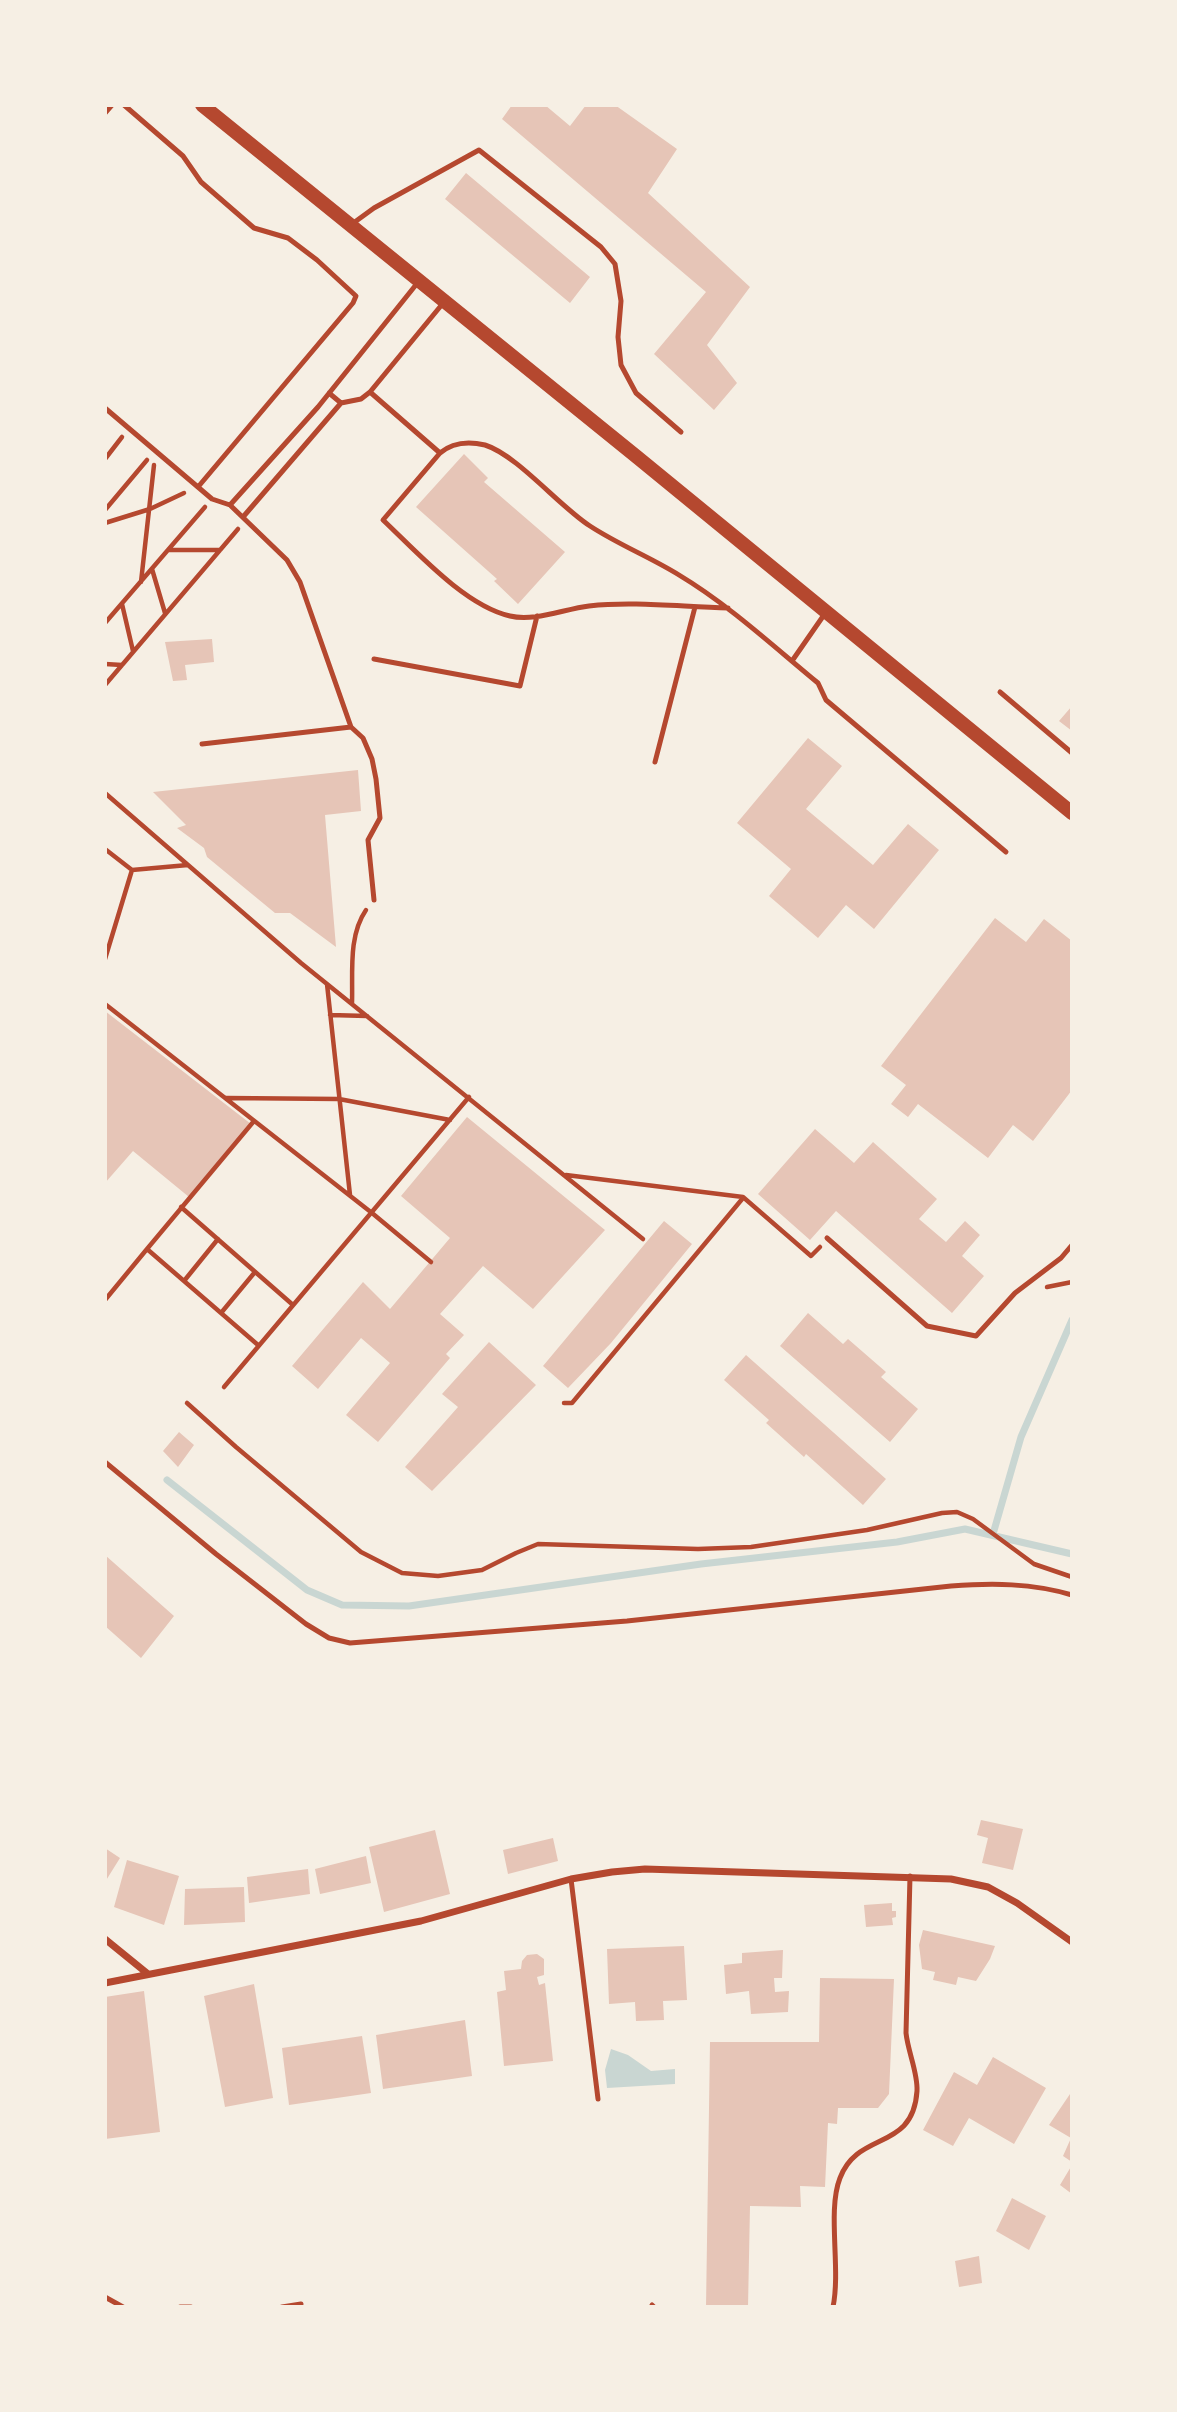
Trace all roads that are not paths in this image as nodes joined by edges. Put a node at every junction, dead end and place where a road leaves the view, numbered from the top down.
1 (112, 105) edge
2 (124, 105) edge
3 (202, 105) edge
4 (105, 113) edge
5 (350, 225) junction
6 (419, 282) junction
7 (444, 302) junction
8 (370, 392) junction
9 (329, 393) junction
10 (341, 403) junction
11 (105, 408) edge
12 (681, 432) dead end
13 (440, 453) junction
14 (198, 487) junction
15 (230, 505) junction
16 (244, 519) junction
17 (695, 607) junction
18 (729, 608) junction
19 (826, 611) junction
20 (537, 616) junction
21 (373, 659) dead end
22 (792, 661) junction
23 (1000, 692) dead end
24 (351, 727) junction
25 (202, 744) dead end
26 (1072, 753) edge
27 (655, 762) dead end
28 (1072, 813) edge
29 (1006, 852) dead end
30 (374, 900) road end
31 (827, 1238) road end
32 (1072, 1245) edge
33 (105, 1462) edge
34 (1072, 1595) edge
35 (910, 1876) junction
36 (571, 1879) junction
37 (105, 1940) edge
38 (1072, 1942) edge
39 (148, 1974) junction
40 (105, 1983) edge
41 (598, 2099) dead end
42 (105, 2298) edge
43 (301, 2304) dead end
44 (123, 2307) edge
45 (180, 2307) edge
46 (191, 2307) edge
47 (282, 2307) edge
48 (833, 2307) edge

1 - 4 lane
2 - 14 lane
3 - 5 main road
5 - 6 main road
5 - 12 lane
6 - 7 main road
6 - 9 lane
7 - 8 lane
7 - 19 main road
8 - 10 lane
8 - 13 lane
9 - 10 lane
9 - 15 lane
10 - 16 lane
11 - 14 lane
13 - 18 lane
13 - 20 lane
14 - 15 lane
15 - 16 lane
16 - 24 lane
17 - 18 lane
17 - 20 lane
17 - 27 lane
18 - 22 lane
19 - 22 lane
19 - 28 main road
20 - 21 lane
22 - 29 lane
23 - 26 lane
24 - 25 lane
24 - 30 lane
31 - 32 lane
33 - 34 lane
35 - 36 street
35 - 38 street
35 - 48 lane
36 - 39 street
36 - 41 lane
37 - 39 street
39 - 40 street
42 - 44 lane
43 - 47 lane
45 - 46 lane

